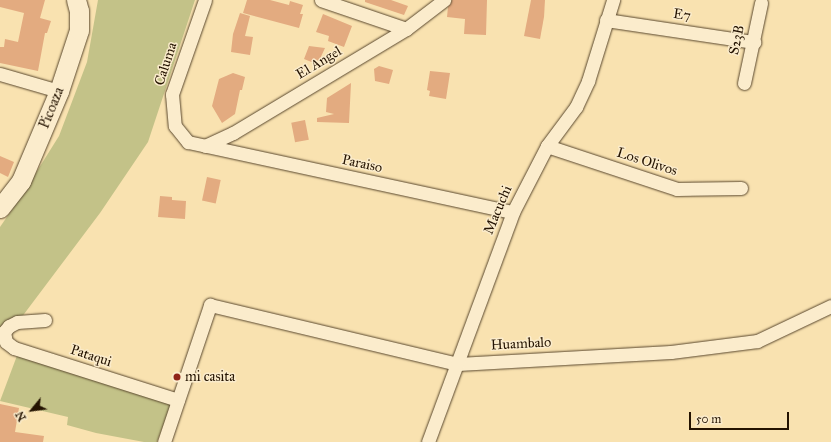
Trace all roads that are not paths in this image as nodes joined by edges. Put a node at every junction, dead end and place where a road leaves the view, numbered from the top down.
1 (76, 0) edge
2 (205, 0) edge
3 (321, 0) edge
4 (444, 0) edge
5 (613, 0) edge
6 (761, 4) dead end
7 (606, 20) junction
8 (406, 29) junction
9 (754, 42) junction
10 (0, 74) edge
11 (744, 83) dead end
12 (59, 91) junction
13 (205, 146) junction
14 (547, 146) junction
15 (741, 188) dead end
16 (0, 208) edge
17 (513, 212) junction
18 (831, 306) edge
19 (46, 320) dead end
20 (458, 364) junction
21 (178, 400) junction
22 (164, 442) edge
23 (428, 442) edge

1 - 12 street, Picoaza
2 - 13 street, Caluma
3 - 8 street
4 - 8 street, El Angel
5 - 7 street, Macuchi
6 - 9 street, S23B
7 - 9 street, E7
7 - 14 street, Macuchi
8 - 13 street, El Angel
9 - 11 street, S23B
10 - 12 street
12 - 16 street, Picoaza
13 - 17 street, Paraiso
14 - 15 street, Los Olivos
14 - 17 street, Macuchi
17 - 20 street, Macuchi
18 - 20 street, Huambalo
19 - 21 street, Pataqui
20 - 21 street, Huambalo
20 - 23 street, Macuchi
21 - 22 street

